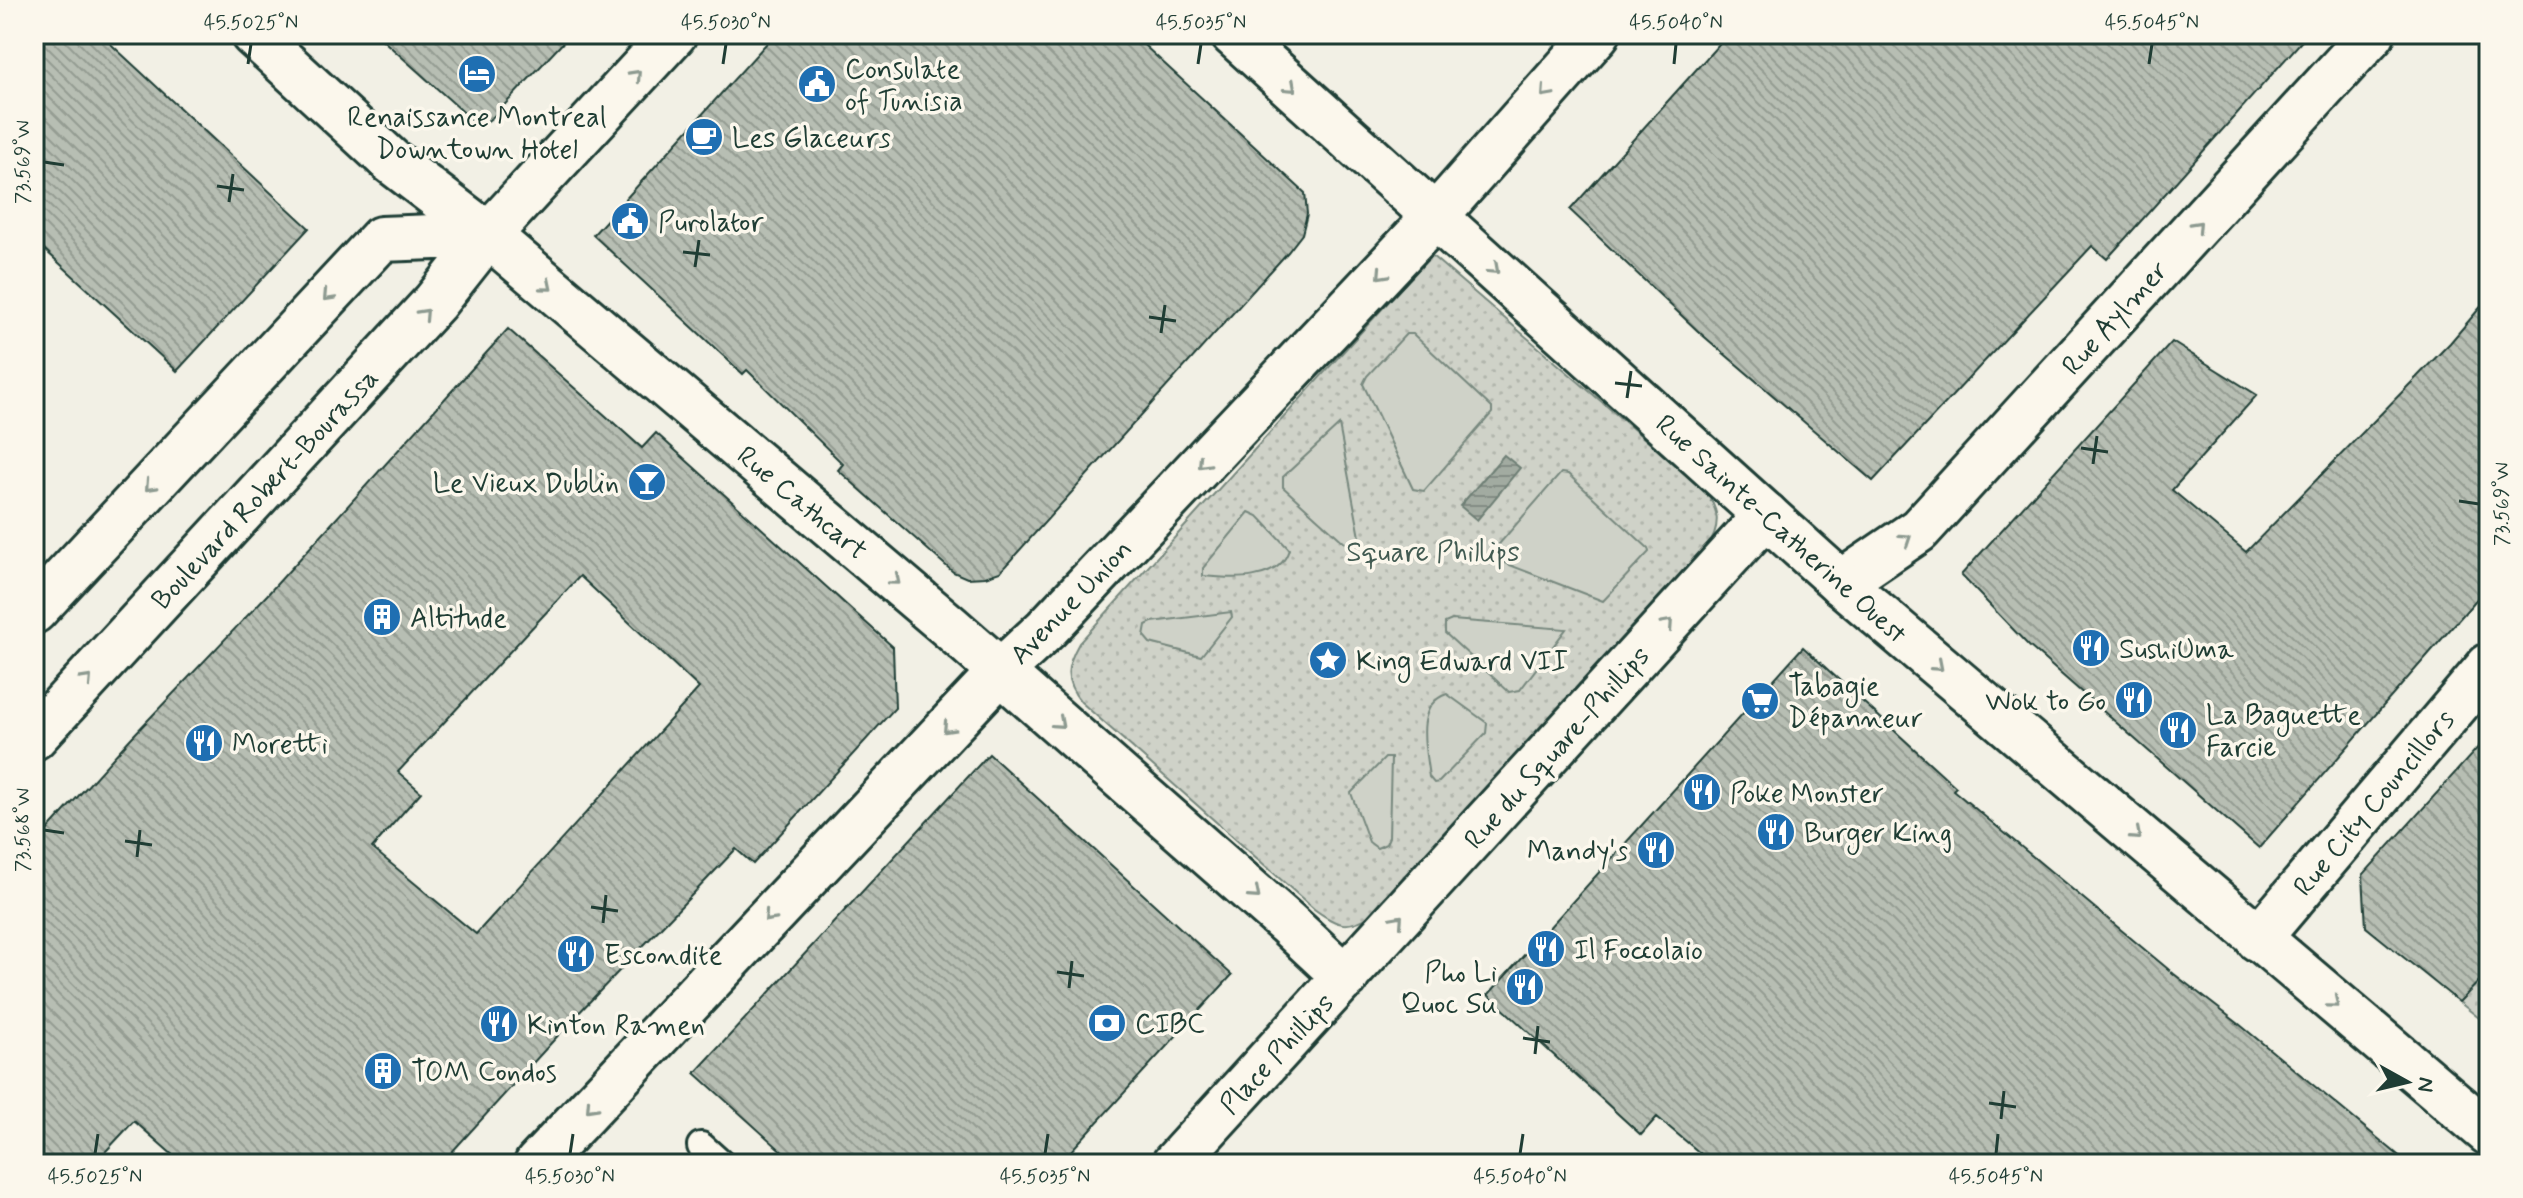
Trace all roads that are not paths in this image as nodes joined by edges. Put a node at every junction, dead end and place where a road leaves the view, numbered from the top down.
1 (253, 34) edge
2 (674, 34) edge
3 (1233, 34) edge
4 (1597, 34) edge
5 (2372, 34) edge
6 (1435, 217) junction
7 (488, 235) junction
8 (1766, 515) junction
9 (1841, 583) junction
10 (34, 611) edge
11 (2489, 666) edge
12 (1001, 671) junction
13 (34, 737) edge
14 (2258, 939) junction
15 (1346, 978) junction
16 (2489, 1133) edge
17 (701, 1146) dead end
18 (537, 1164) edge
19 (721, 1164) edge
20 (1174, 1164) edge

1 - 7 street, Rue Cathcart
7 -> 2 street, Boulevard Robert-Bourassa
3 -> 6 street, Rue Sainte-Catherine Ouest
4 -> 6 street, Avenue Union
9 -> 5 street, Rue Aylmer
6 -> 8 street, Rue Sainte-Catherine Ouest
6 -> 12 street, Avenue Union
7 -> 10 street
7 -> 12 street, Rue Cathcart
13 -> 7 street, Boulevard Robert-Bourassa
8 - 9 street, Rue Sainte-Catherine Ouest
15 -> 8 street, Rue du Square-Phillips
9 -> 14 street, Rue Sainte-Catherine Ouest
11 - 14 street, Rue City Councillors
12 -> 15 street, Rue Cathcart
12 -> 18 street, Avenue Union
14 -> 16 street, Rue Sainte-Catherine Ouest
15 - 20 street, Place Phillips
17 - 19 lane

